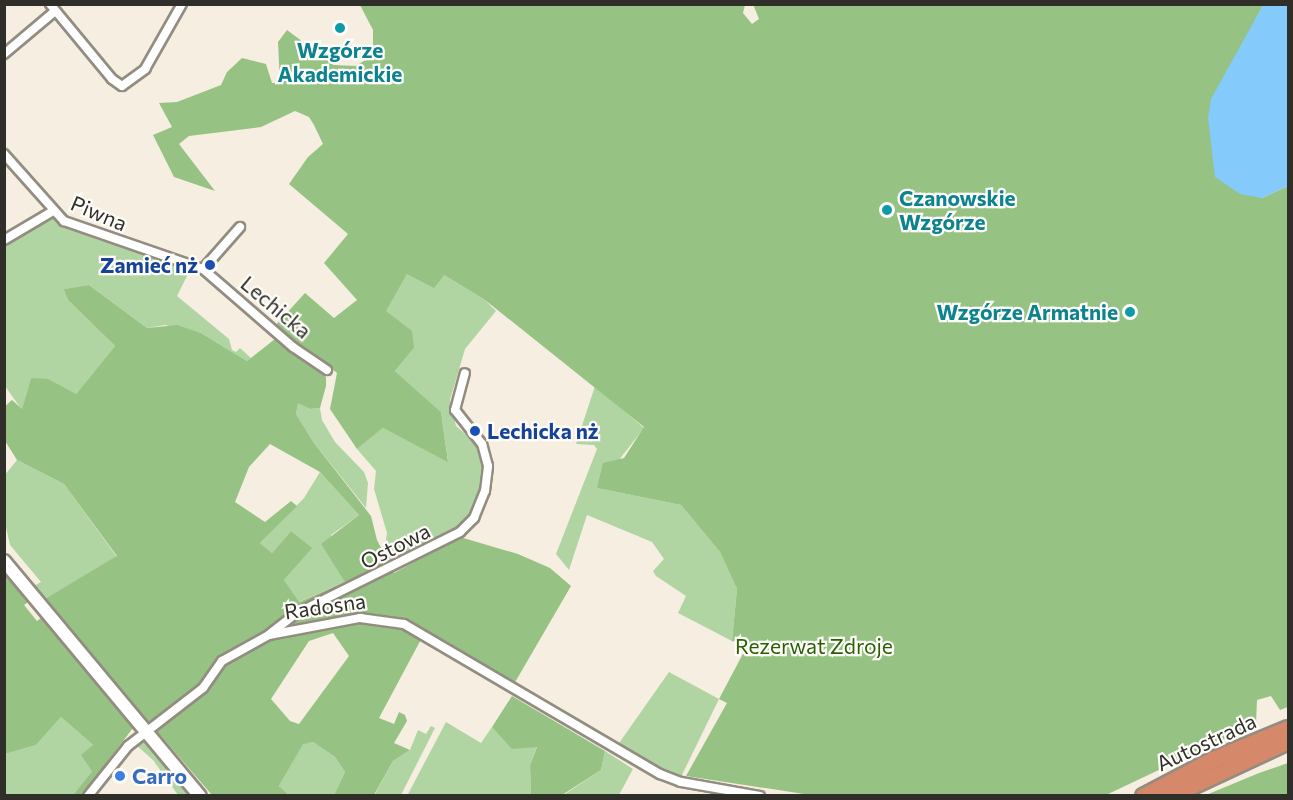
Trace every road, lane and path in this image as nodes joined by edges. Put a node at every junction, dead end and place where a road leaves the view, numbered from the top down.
1 (182, 4) edge
2 (52, 8) edge
3 (4, 54) edge
4 (4, 154) edge
5 (53, 211) junction
6 (240, 227) dead end
7 (4, 240) edge
8 (203, 269) junction
9 (327, 370) dead end
10 (465, 373) dead end
11 (4, 561) edge
12 (269, 635) junction
13 (146, 732) junction
14 (1286, 736) edge
15 (1264, 744) junction
16 (88, 795) edge
17 (200, 795) edge
18 (760, 795) edge
19 (1143, 795) edge
20 (1170, 795) edge

1 - 2 street
2 - 3 street
4 - 5 street, Piwna
5 - 7 street
5 - 8 street, Piwna
6 - 8 street
8 - 9 street, Lechicka
10 - 12 street, Ostowa
11 - 13 main road
12 - 13 street, Radosna
12 - 18 street, Radosna
13 - 16 street, Radosna
13 - 17 main road
14 - 15 highway, Autostrada
15 - 19 highway, Autostrada
15 - 20 highway, Autostrada

